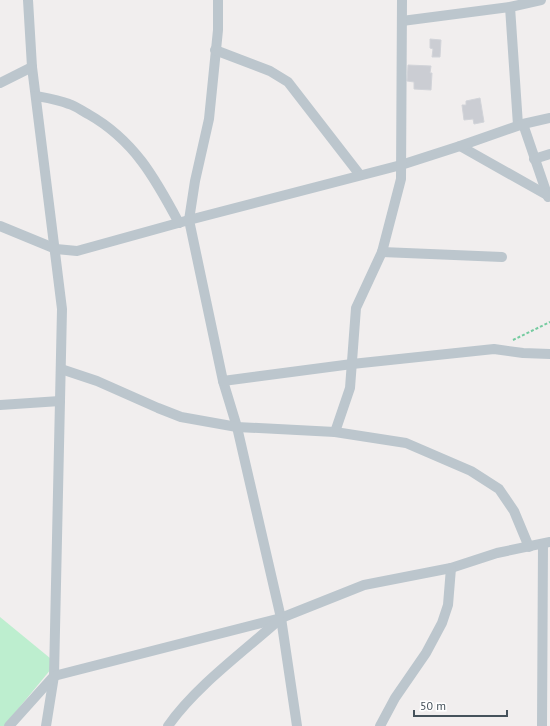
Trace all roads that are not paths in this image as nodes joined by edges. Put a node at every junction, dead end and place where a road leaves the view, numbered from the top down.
1 (28, 0) edge
2 (218, 0) edge
3 (402, 0) edge
4 (541, 0) edge
5 (510, 7) junction
6 (402, 21) junction
7 (215, 50) junction
8 (32, 67) junction
9 (0, 83) edge
10 (36, 96) junction
11 (550, 118) edge
12 (520, 124) junction
13 (460, 146) junction
14 (550, 154) edge
15 (534, 159) junction
16 (401, 165) junction
17 (360, 175) junction
18 (548, 197) edge
19 (184, 221) junction
20 (0, 226) edge
21 (56, 249) junction
22 (382, 252) junction
23 (502, 257) dead end
24 (550, 354) edge
25 (352, 364) junction
26 (61, 369) junction
27 (223, 381) junction
28 (60, 401) junction
29 (0, 405) edge
30 (237, 427) junction
31 (335, 432) junction
32 (547, 543) edge
33 (529, 547) junction
34 (451, 568) junction
35 (281, 618) junction
36 (54, 676) junction
37 (9, 726) edge
38 (46, 726) edge
39 (168, 726) edge
40 (297, 726) edge
41 (380, 726) edge
42 (542, 726) edge

1 - 8 street
2 - 7 street
3 - 6 street
4 - 5 street
5 - 6 street
5 - 12 street
6 - 16 street
7 - 17 street
7 - 19 street
8 - 9 street
8 - 10 street
10 - 19 street
10 - 21 street
11 - 12 street
12 - 13 street
12 - 15 street
13 - 16 street
13 - 18 street
14 - 15 street
15 - 18 street
16 - 17 street
16 - 22 street
17 - 19 street
19 - 21 street
19 - 27 street
20 - 21 street
21 - 26 street
22 - 23 street
22 - 25 street
24 - 25 street
25 - 27 street
25 - 31 street
26 - 28 street
26 - 30 street
27 - 30 street
28 - 29 street
28 - 36 street
30 - 31 street
30 - 35 street
31 - 33 street
32 - 33 street
32 - 42 street
33 - 34 street
34 - 35 street
34 - 41 street
35 - 36 street
35 - 39 street
35 - 40 street
36 - 37 street
36 - 38 street

